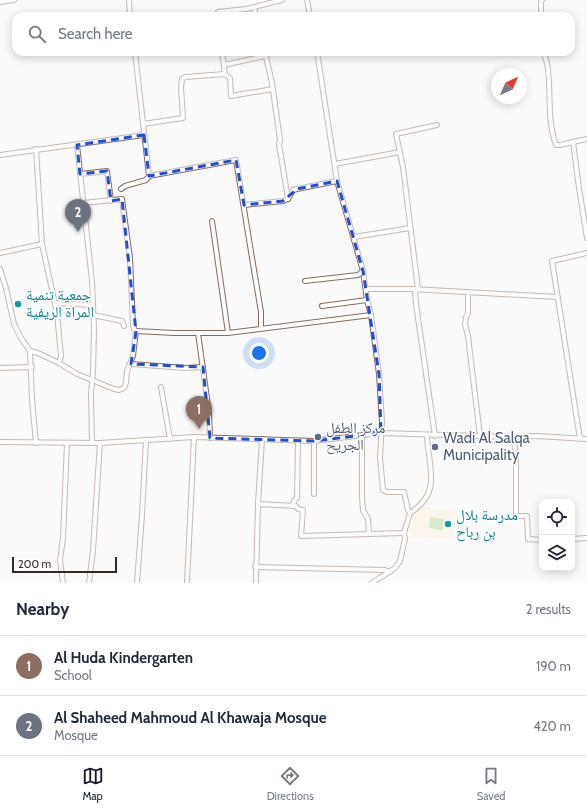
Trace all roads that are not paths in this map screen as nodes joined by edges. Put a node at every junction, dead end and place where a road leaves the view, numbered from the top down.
1 (14, 0) edge
2 (129, 0) edge
3 (282, 0) edge
4 (307, 0) edge
5 (542, 0) edge
6 (0, 2) edge
7 (254, 7) junction
8 (130, 12) edge
9 (218, 12) edge
10 (255, 12) edge
11 (309, 12) edge
12 (541, 12) edge
13 (135, 56) edge
14 (223, 56) edge
15 (258, 56) edge
16 (265, 56) edge
17 (318, 56) edge
18 (545, 56) edge
19 (224, 65) junction
20 (225, 74) junction
21 (273, 89) junction
22 (143, 124) junction
23 (437, 125) dead end
24 (144, 135) junction
25 (587, 139) edge
26 (573, 142) junction
27 (77, 145) junction
28 (36, 149) junction
29 (400, 152) junction
30 (0, 155) edge
31 (335, 164) junction
32 (80, 174) junction
33 (149, 176) junction
34 (337, 182) junction
35 (121, 189) dead end
36 (288, 199) junction
37 (111, 201) junction
38 (83, 203) junction
39 (244, 205) junction
40 (212, 221) dead end
41 (410, 228) junction
42 (354, 237) junction
43 (587, 238) edge
44 (42, 244) junction
45 (0, 253) edge
46 (587, 253) edge
47 (0, 269) edge
48 (363, 271) junction
49 (305, 281) dead end
50 (366, 289) junction
51 (418, 289) junction
52 (468, 292) junction
53 (557, 297) junction
54 (367, 300) junction
55 (55, 303) junction
56 (93, 305) junction
57 (322, 306) dead end
58 (93, 315) junction
59 (371, 316) junction
60 (124, 326) dead end
61 (261, 328) junction
62 (136, 331) junction
63 (198, 333) junction
64 (228, 333) junction
65 (30, 351) junction
66 (59, 363) junction
67 (131, 364) junction
68 (32, 367) junction
69 (203, 367) junction
70 (0, 368) edge
71 (92, 379) junction
72 (161, 387) dead end
73 (381, 433) junction
74 (427, 434) junction
75 (362, 436) junction
76 (435, 436) junction
77 (480, 436) junction
78 (514, 437) junction
79 (194, 438) junction
80 (210, 438) junction
81 (170, 439) junction
82 (262, 439) junction
83 (580, 439) junction
84 (587, 439) edge
85 (146, 440) junction
86 (298, 441) junction
87 (314, 441) junction
88 (0, 442) edge
89 (36, 443) junction
90 (68, 443) junction
91 (92, 443) junction
92 (100, 443) junction
93 (314, 494) dead end
94 (258, 504) junction
95 (293, 506) junction
96 (410, 513) junction
97 (404, 533) junction
98 (369, 534) junction
99 (587, 538) edge
100 (575, 539) edge
101 (539, 540) edge
102 (255, 567) junction
103 (390, 572) junction
104 (63, 583) edge
105 (89, 583) edge
106 (137, 583) edge
107 (188, 583) edge
108 (256, 583) edge
109 (372, 583) edge

1 - 6 street
2 - 8 street
3 - 7 street
4 - 11 street
5 - 12 street
7 - 9 street
7 - 10 street
13 - 22 street
14 - 19 street
15 - 19 street
16 - 21 street
17 - 31 street
18 - 26 street
19 - 20 street
20 - 21 street
20 - 22 street
21 - 36 street
22 - 24 street
23 - 29 street
24 - 27 street
24 - 33 street
25 - 26 street
26 - 43 street
27 - 28 street
27 - 32 street
28 - 30 street
28 - 44 street
29 - 31 street
29 - 41 street
31 - 34 street
32 - 37 street
32 - 38 street
33 - 35 street
33 - 39 street
34 - 36 street
34 - 42 street
36 - 39 street
37 - 38 street
37 - 62 street
38 - 56 street
39 - 61 street
40 - 64 street
41 - 42 street
41 - 51 street
42 - 48 street
44 - 45 street
44 - 55 street
46 - 53 street
47 - 65 street
48 - 49 street
48 - 50 street
50 - 51 street
50 - 54 street
51 - 52 street
51 - 76 street
52 - 53 street
52 - 77 street
53 - 83 street
54 - 57 street
54 - 59 street
55 - 56 street
55 - 66 street
56 - 58 street
58 - 60 street
58 - 71 street
59 - 61 street
59 - 73 street
61 - 64 street
62 - 63 street
62 - 67 street
63 - 64 street
63 - 69 street
65 - 66 street
65 - 68 street
66 - 71 street
67 - 69 street
67 - 71 street
68 - 70 street
68 - 89 street
69 - 80 street
71 - 91 street
72 - 81 street
73 - 74 street
73 - 75 street
73 - 96 street
74 - 76 street
74 - 96 street
75 - 87 street
75 - 98 street
76 - 77 street
77 - 78 street
78 - 83 street
78 - 101 street
79 - 80 street
79 - 81 street
79 - 107 street
80 - 82 street
81 - 85 street
82 - 86 street
82 - 94 street
83 - 84 street
85 - 92 street
85 - 106 street
86 - 87 street
86 - 95 street
87 - 93 street
88 - 89 street
89 - 90 street
90 - 91 street
90 - 104 street
91 - 92 street
92 - 105 street
94 - 95 street
94 - 102 street
95 - 98 street
96 - 97 street
97 - 98 street
97 - 103 street
99 - 100 street
102 - 103 street
102 - 108 street
103 - 109 street

